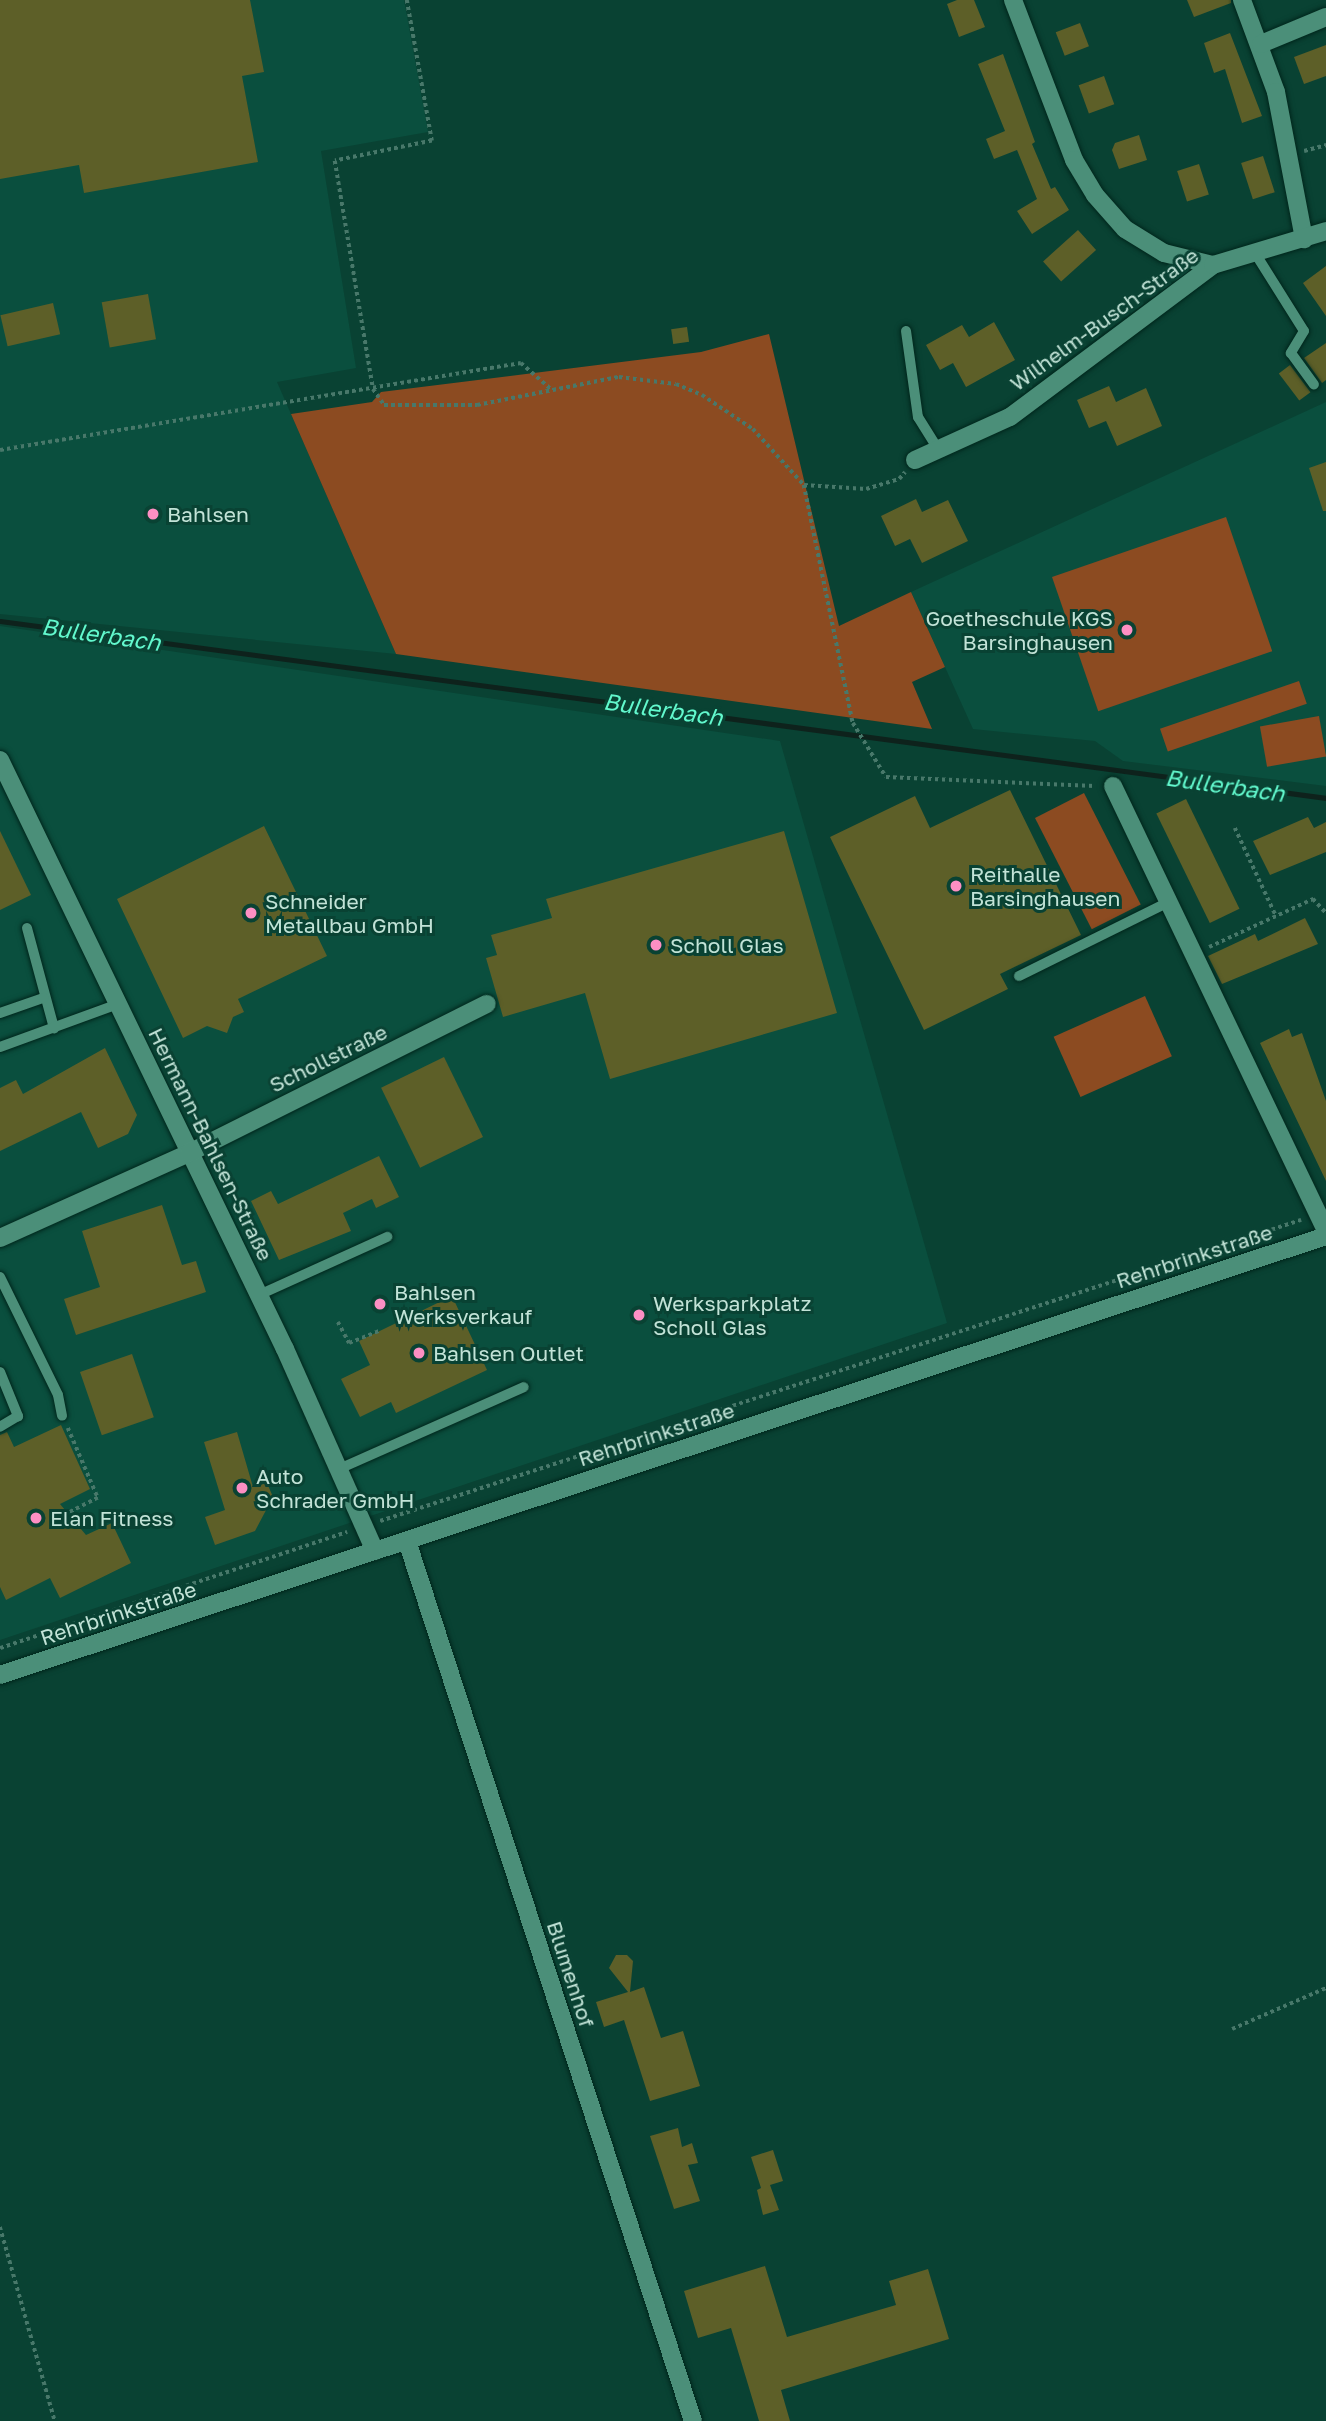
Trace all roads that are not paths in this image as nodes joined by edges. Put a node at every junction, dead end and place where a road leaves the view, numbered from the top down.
1 (1013, 0) edge
2 (1242, 0) edge
3 (1326, 17) edge
4 (1261, 44) junction
5 (1326, 231) edge
6 (1304, 239) junction
7 (1255, 253) junction
8 (1213, 265) junction
9 (906, 331) dead end
10 (1314, 385) dead end
11 (938, 449) junction
12 (915, 460) road end
13 (0, 760) edge
14 (1113, 786) road end
15 (1169, 902) junction
16 (27, 928) dead end
17 (1018, 976) dead end
18 (43, 998) junction
19 (118, 1004) junction
20 (487, 1004) dead end
21 (0, 1013) edge
22 (54, 1028) junction
23 (0, 1047) edge
24 (189, 1153) junction
25 (1323, 1223) edge
26 (1326, 1236) edge
27 (387, 1237) dead end
28 (0, 1238) edge
29 (0, 1277) edge
30 (259, 1295) junction
31 (0, 1372) edge
32 (524, 1387) dead end
33 (62, 1416) road end
34 (0, 1427) edge
35 (339, 1469) junction
36 (407, 1541) junction
37 (375, 1551) junction
38 (0, 1675) edge
39 (693, 2421) edge

1 - 8 street
2 - 4 street
3 - 4 street
4 - 6 street
5 - 6 street, Wilhelm-Busch-Straße
6 - 7 street, Wilhelm-Busch-Straße
7 - 8 street, Wilhelm-Busch-Straße
7 - 10 lane
8 - 11 street, Wilhelm-Busch-Straße
9 - 11 lane
11 - 12 street, Wilhelm-Busch-Straße
13 - 19 street, Hermann-Bahlsen-Straße
14 - 15 street
15 - 17 lane
15 - 25 street
16 - 18 lane
18 - 21 lane
18 - 22 lane
19 - 22 lane
19 - 24 street, Hermann-Bahlsen-Straße
20 - 24 street, Schollstraße
22 - 23 lane
24 - 28 street, Schollstraße
24 - 30 street, Hermann-Bahlsen-Straße
26 - 36 street, Rehrbrinkstraße
27 - 30 lane
29 - 33 lane
30 - 35 street, Hermann-Bahlsen-Straße
31 - 34 lane
32 - 35 lane
35 - 37 street, Hermann-Bahlsen-Straße
36 - 37 street, Rehrbrinkstraße
36 - 39 street, Blumenhof
37 - 38 street, Rehrbrinkstraße

